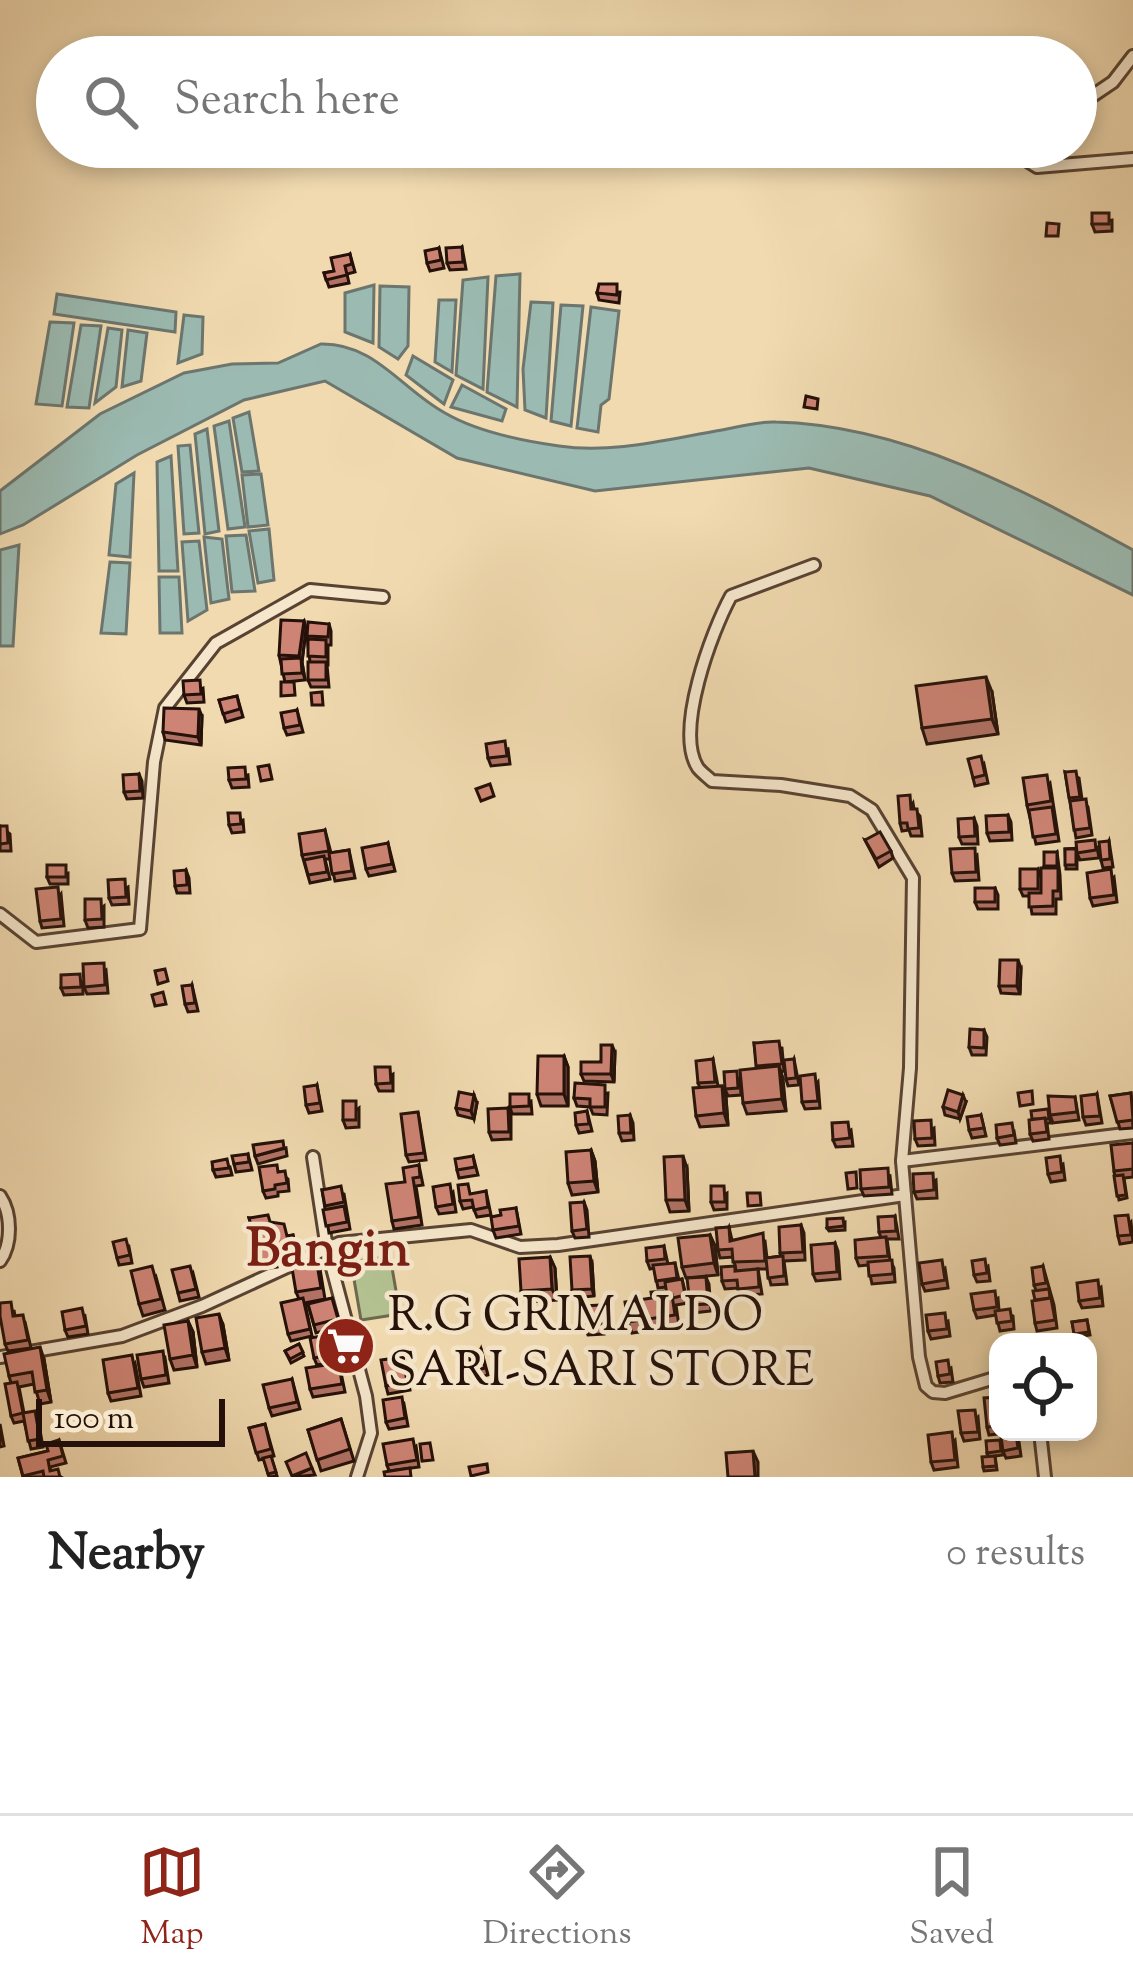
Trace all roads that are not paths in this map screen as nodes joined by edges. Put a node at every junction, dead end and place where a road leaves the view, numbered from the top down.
1 (1133, 56) edge
2 (1097, 93) edge
3 (1133, 159) edge
4 (1097, 162) edge
5 (814, 565) dead end
6 (383, 597) dead end
7 (0, 914) edge
8 (1133, 1133) edge
9 (313, 1157) dead end
10 (902, 1162) junction
11 (904, 1195) junction
12 (0, 1196) edge
13 (327, 1249) junction
14 (0, 1261) edge
15 (0, 1357) edge
16 (989, 1380) edge
17 (1041, 1441) edge
18 (357, 1477) edge
19 (1045, 1477) edge

1 - 2 street
3 - 4 street
5 - 10 street
6 - 7 street
8 - 10 street
9 - 13 street
10 - 11 street
11 - 13 street
11 - 16 street
12 - 14 street
13 - 15 street
13 - 18 street
17 - 19 street

